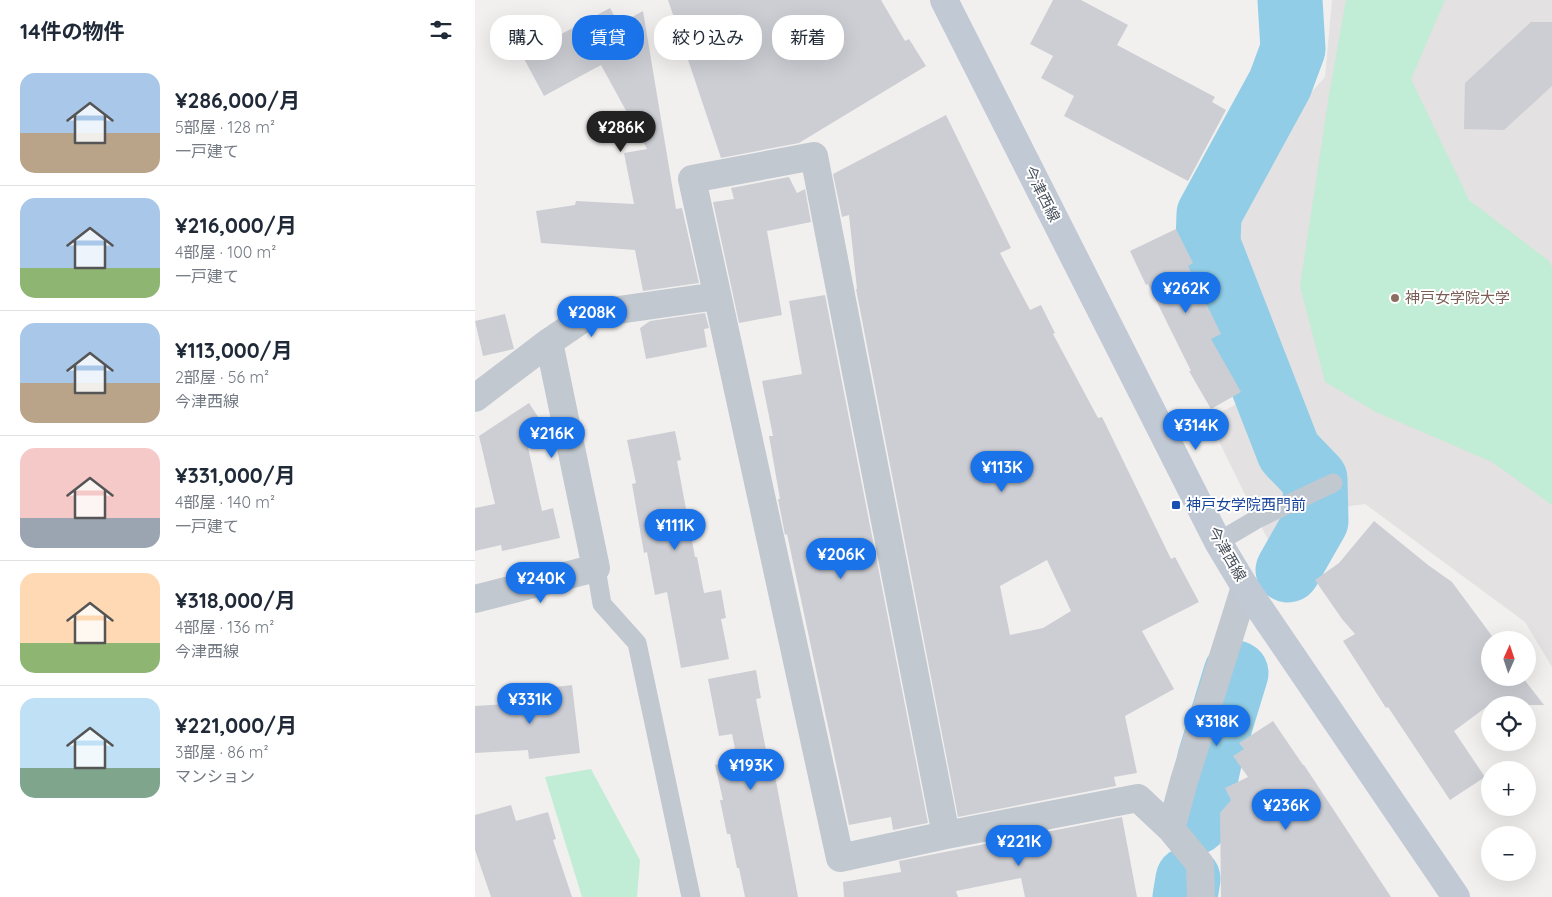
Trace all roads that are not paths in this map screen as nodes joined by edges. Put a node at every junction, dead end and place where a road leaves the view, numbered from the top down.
1 (945, 0) edge
2 (717, 296) junction
3 (549, 342) junction
4 (475, 398) edge
5 (1333, 483) dead end
6 (1219, 542) junction
7 (596, 568) junction
8 (1245, 587) junction
9 (475, 599) edge
10 (1171, 829) junction
11 (946, 835) junction
12 (691, 897) edge
13 (1201, 897) edge
14 (1456, 897) edge

1 - 6 street, 今津西線
2 - 3 street
2 - 11 street
2 - 11 street
3 - 4 street
3 - 7 street
5 - 6 lane
6 - 8 street, 今津西線
7 - 9 street
7 - 12 lane
8 - 10 street
8 - 14 street, 今津西線
10 - 11 street
10 - 13 street

